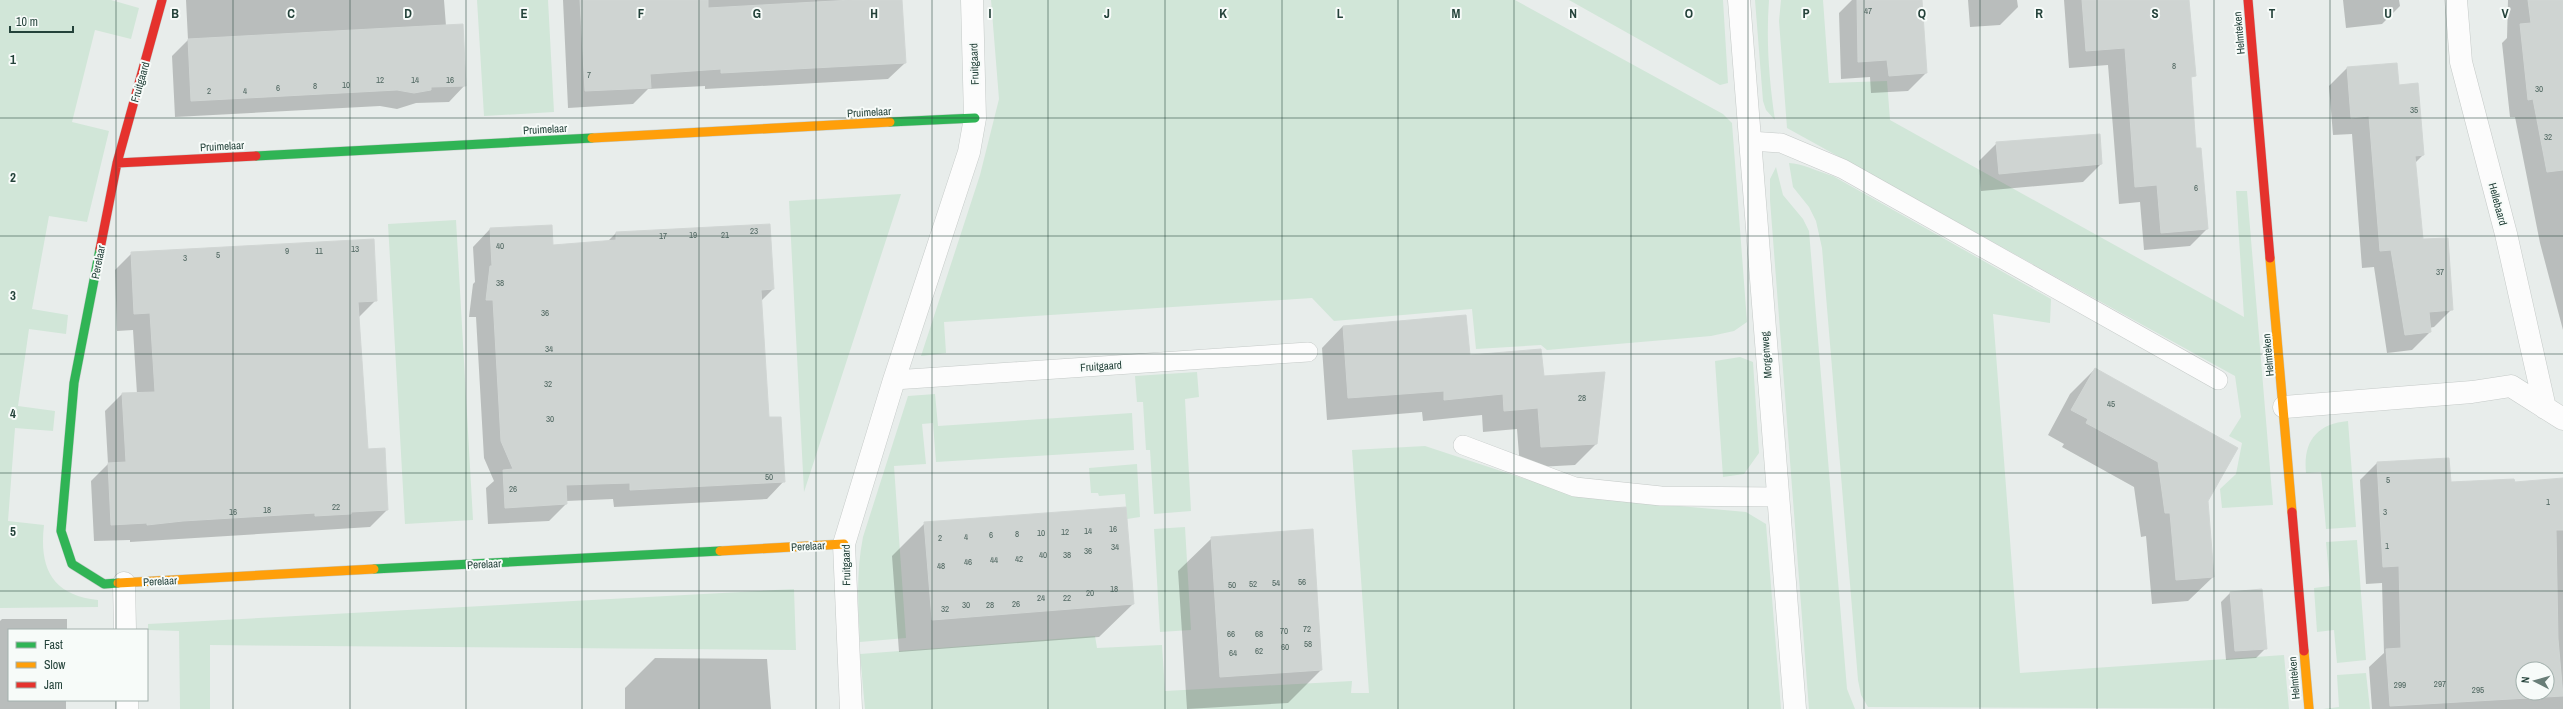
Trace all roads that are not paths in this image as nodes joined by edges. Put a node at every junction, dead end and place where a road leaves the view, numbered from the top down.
1 (162, 0) edge
2 (972, 0) edge
3 (1739, 0) edge
4 (2248, 0) edge
5 (2456, 0) edge
6 (975, 118) junction
7 (1750, 141) junction
8 (117, 163) junction
9 (1308, 352) dead end
10 (894, 380) junction
11 (2218, 380) dead end
12 (2284, 407) junction
13 (2545, 408) junction
14 (2563, 419) edge
15 (1463, 445) dead end
16 (1777, 497) junction
17 (844, 544) junction
18 (124, 583) junction
19 (125, 629) edge
20 (851, 709) edge
21 (1795, 709) edge
22 (2309, 709) edge

1 - 8 street, Fruitgaard
2 - 6 street, Fruitgaard
3 - 7 street, Morgenweg
4 - 12 street, Helmteken
5 - 13 street, Hellebaard
6 - 8 street, Pruimelaar
6 - 10 street, Fruitgaard
7 - 11 lane
7 - 16 street, Morgenweg
8 - 18 street, Perelaar
9 - 10 lane, Fruitgaard
10 - 17 street, Fruitgaard
12 - 13 street
12 - 22 street, Helmteken
13 - 14 street
15 - 16 lane
16 - 21 street, Morgenweg
17 - 18 street, Perelaar
17 - 20 street, Fruitgaard
18 - 19 street

